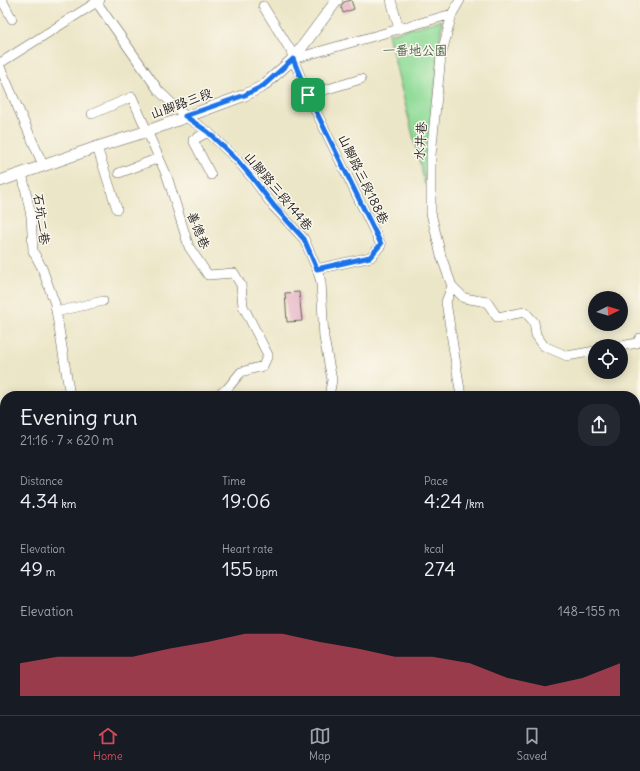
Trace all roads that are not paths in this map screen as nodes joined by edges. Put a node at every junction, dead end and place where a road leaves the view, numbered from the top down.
1 (2, 0) edge
2 (337, 0) edge
3 (391, 0) edge
4 (460, 0) edge
5 (97, 1) edge
6 (263, 6) dead end
7 (452, 14) junction
8 (12, 19) dead end
9 (399, 29) junction
10 (293, 59) junction
11 (0, 63) edge
12 (0, 67) edge
13 (361, 80) dead end
14 (308, 95) junction
15 (92, 114) dead end
16 (185, 116) junction
17 (148, 131) junction
18 (208, 132) junction
19 (97, 147) junction
20 (159, 158) junction
21 (43, 165) junction
22 (22, 173) junction
23 (119, 173) dead end
24 (211, 175) dead end
25 (0, 180) edge
26 (117, 209) dead end
27 (317, 269) junction
28 (452, 286) junction
29 (103, 301) dead end
30 (56, 312) junction
31 (640, 338) edge
32 (628, 345) edge
33 (588, 352) edge
34 (69, 391) edge
35 (224, 391) edge
36 (330, 391) edge
37 (460, 391) edge

1 - 8 street
2 - 10 main road, 山腳路三段
3 - 9 street
4 - 7 street, 水井巷
5 - 11 street
5 - 16 street, 山腳路三段144巷
6 - 10 street, 山腳路三段188巷
7 - 9 street
7 - 28 street, 水井巷
9 - 10 street
10 - 14 street, 山腳路三段188巷
10 - 16 main road, 山腳路三段
12 - 21 street
13 - 14 street
14 - 27 street, 山腳路三段188巷
15 - 17 street, 善德巷
16 - 17 main road, 山腳路三段
16 - 18 street, 山腳路三段144巷
17 - 19 main road, 山腳路三段
17 - 20 street, 善德巷
18 - 24 street
18 - 27 street, 山腳路三段144巷
19 - 21 main road, 山腳路三段
19 - 26 street
20 - 23 street
20 - 35 street, 善德巷
21 - 22 main road, 山腳路三段
22 - 25 main road, 山腳路三段
22 - 30 street, 石坑二巷
27 - 36 street, 山腳路三段144巷
28 - 33 street, 水井巷
28 - 37 street
29 - 30 street
30 - 34 street, 石坑二巷
31 - 32 street

